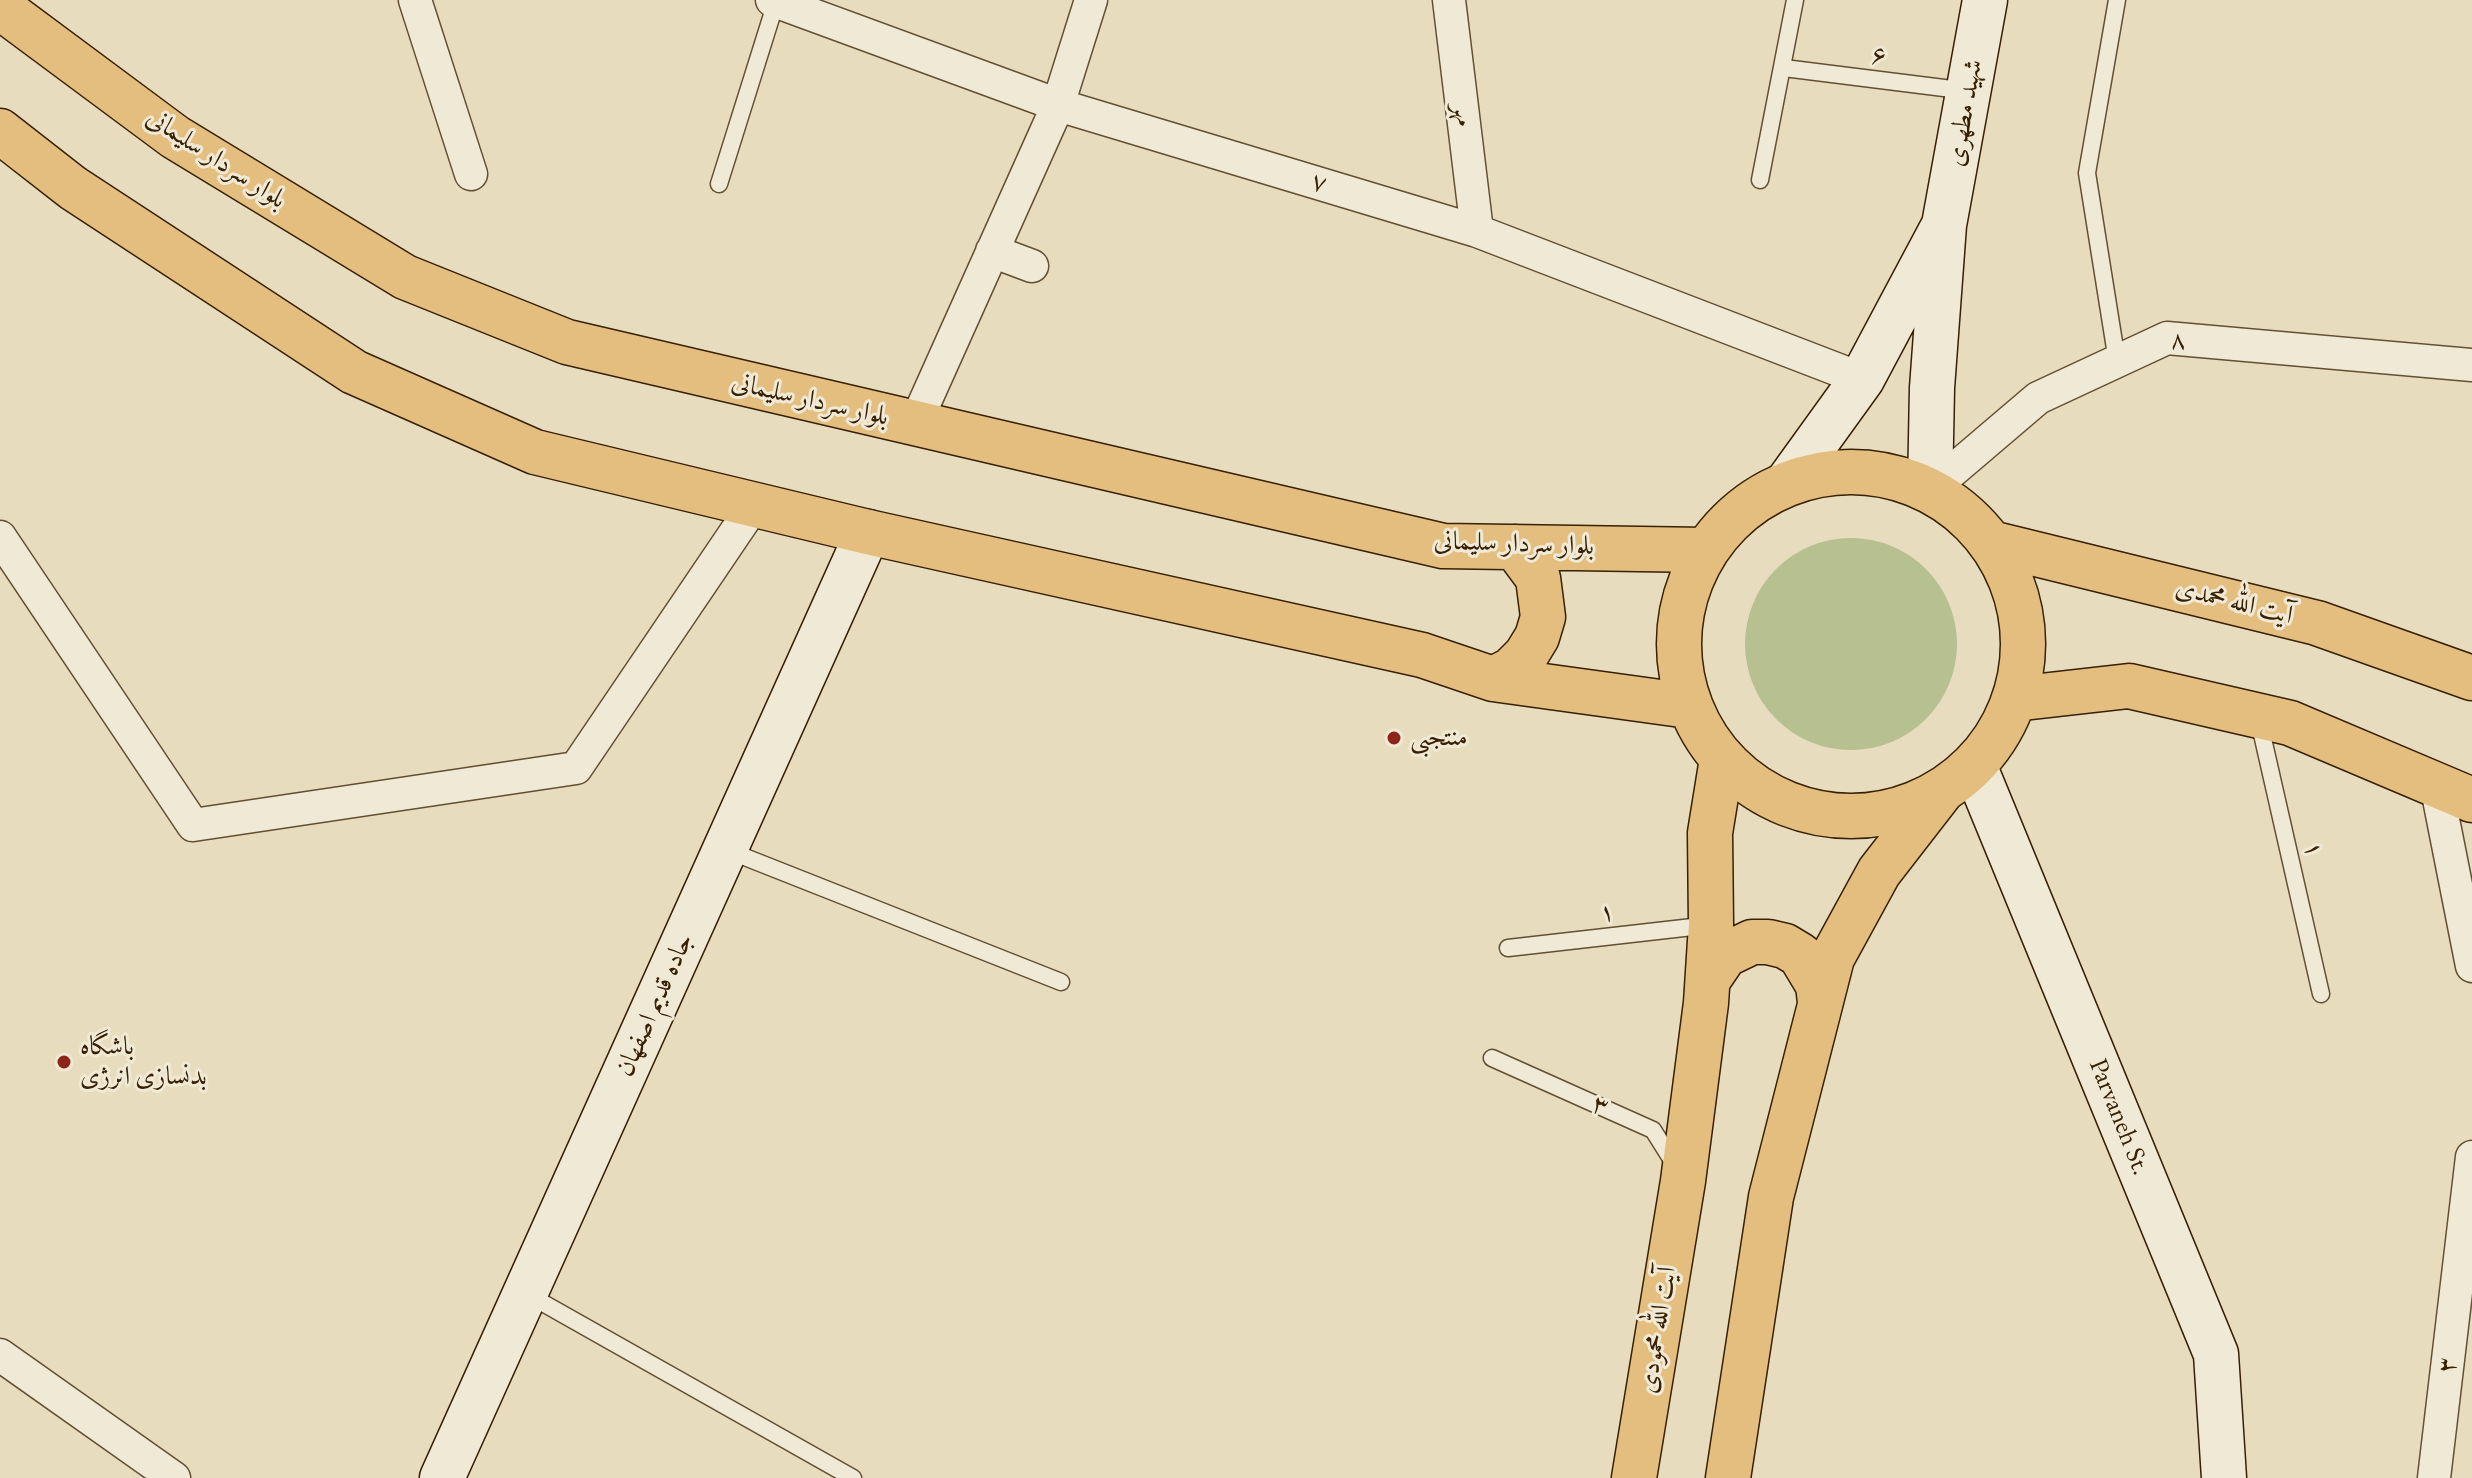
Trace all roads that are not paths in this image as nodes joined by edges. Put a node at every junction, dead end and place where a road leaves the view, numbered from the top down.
1 (415, 0) edge
2 (1091, 0) edge
3 (1449, 0) edge
4 (1795, 0) edge
5 (1985, 0) edge
6 (2117, 0) edge
7 (774, 1) edge
8 (0, 7) edge
9 (1784, 68) junction
10 (1969, 91) junction
11 (1058, 105) junction
12 (0, 131) edge
13 (471, 174) dead end
14 (1760, 180) dead end
15 (719, 184) dead end
16 (1944, 225) junction
17 (1477, 231) junction
18 (992, 251) junction
19 (1032, 266) dead end
20 (2117, 361) junction
21 (2472, 365) edge
22 (1862, 379) junction
23 (915, 424) junction
24 (1787, 483) junction
25 (1930, 490) junction
26 (754, 505) junction
27 (868, 532) junction
28 (0, 537) edge
29 (1991, 543) junction
30 (1515, 547) junction
31 (1706, 550) junction
32 (2472, 678) edge
33 (1493, 679) junction
34 (2014, 699) junction
35 (1689, 706) junction
36 (2258, 716) junction
37 (1722, 759) junction
38 (1958, 777) junction
39 (2454, 792) edge
40 (726, 850) junction
41 (1711, 925) junction
42 (1508, 948) dead end
43 (2472, 966) edge
44 (1708, 980) junction
45 (1061, 982) dead end
46 (2321, 994) dead end
47 (1820, 1002) junction
48 (1492, 1058) dead end
49 (2472, 1157) edge
50 (1683, 1181) junction
51 (526, 1293) junction
52 (0, 1355) edge
53 (174, 1478) edge
54 (442, 1478) edge
55 (853, 1478) edge
56 (1634, 1478) edge
57 (1728, 1478) edge
58 (2224, 1478) edge
59 (2434, 1478) edge

1 - 13 street
2 - 11 street
3 - 17 street, مهر
4 - 9 lane
5 - 10 street, شهید مطهری
6 - 20 lane
7 - 11 street, ۷
7 - 15 lane
8 - 23 highway, بلوار سردار سلیمانی
9 - 10 lane, ۶
9 - 14 lane
10 - 16 street, شهید مطهری
11 - 17 street, ۷
11 - 18 street
12 - 26 highway
16 - 22 street
16 - 25 street
17 - 22 street, ۷
18 - 19 street
18 - 23 street
20 - 21 street, ۸
20 - 25 street, ۸
22 - 24 street
23 - 30 highway, بلوار سردار سلیمانی
24 - 25 highway
24 - 31 highway
25 - 29 highway
26 - 27 highway
26 - 28 street
27 - 33 highway
27 - 40 street, جاده قدیم اصفهان
29 - 32 highway, آیت الله محمدی
29 - 34 highway
30 - 31 highway, بلوار سردار سلیمانی
30 - 33 highway
31 - 35 highway
33 - 35 highway
34 - 36 highway
34 - 38 highway
35 - 37 highway
36 - 39 highway
36 - 46 lane, ۱
37 - 38 highway
37 - 41 highway, آیت الله محمودی
38 - 47 highway
38 - 58 street, Parvaneh St.
39 - 43 street
40 - 45 lane
40 - 51 street, جاده قدیم اصفهان
41 - 42 lane, ۱
41 - 44 highway, آیت الله محمودی
44 - 47 highway
44 - 50 highway, آیت الله محمودی
47 - 57 highway
48 - 50 lane, ۳
49 - 59 street, ۳
50 - 56 highway, آیت الله محمودی
51 - 54 street, جاده قدیم اصفهان
51 - 55 lane
52 - 53 street

